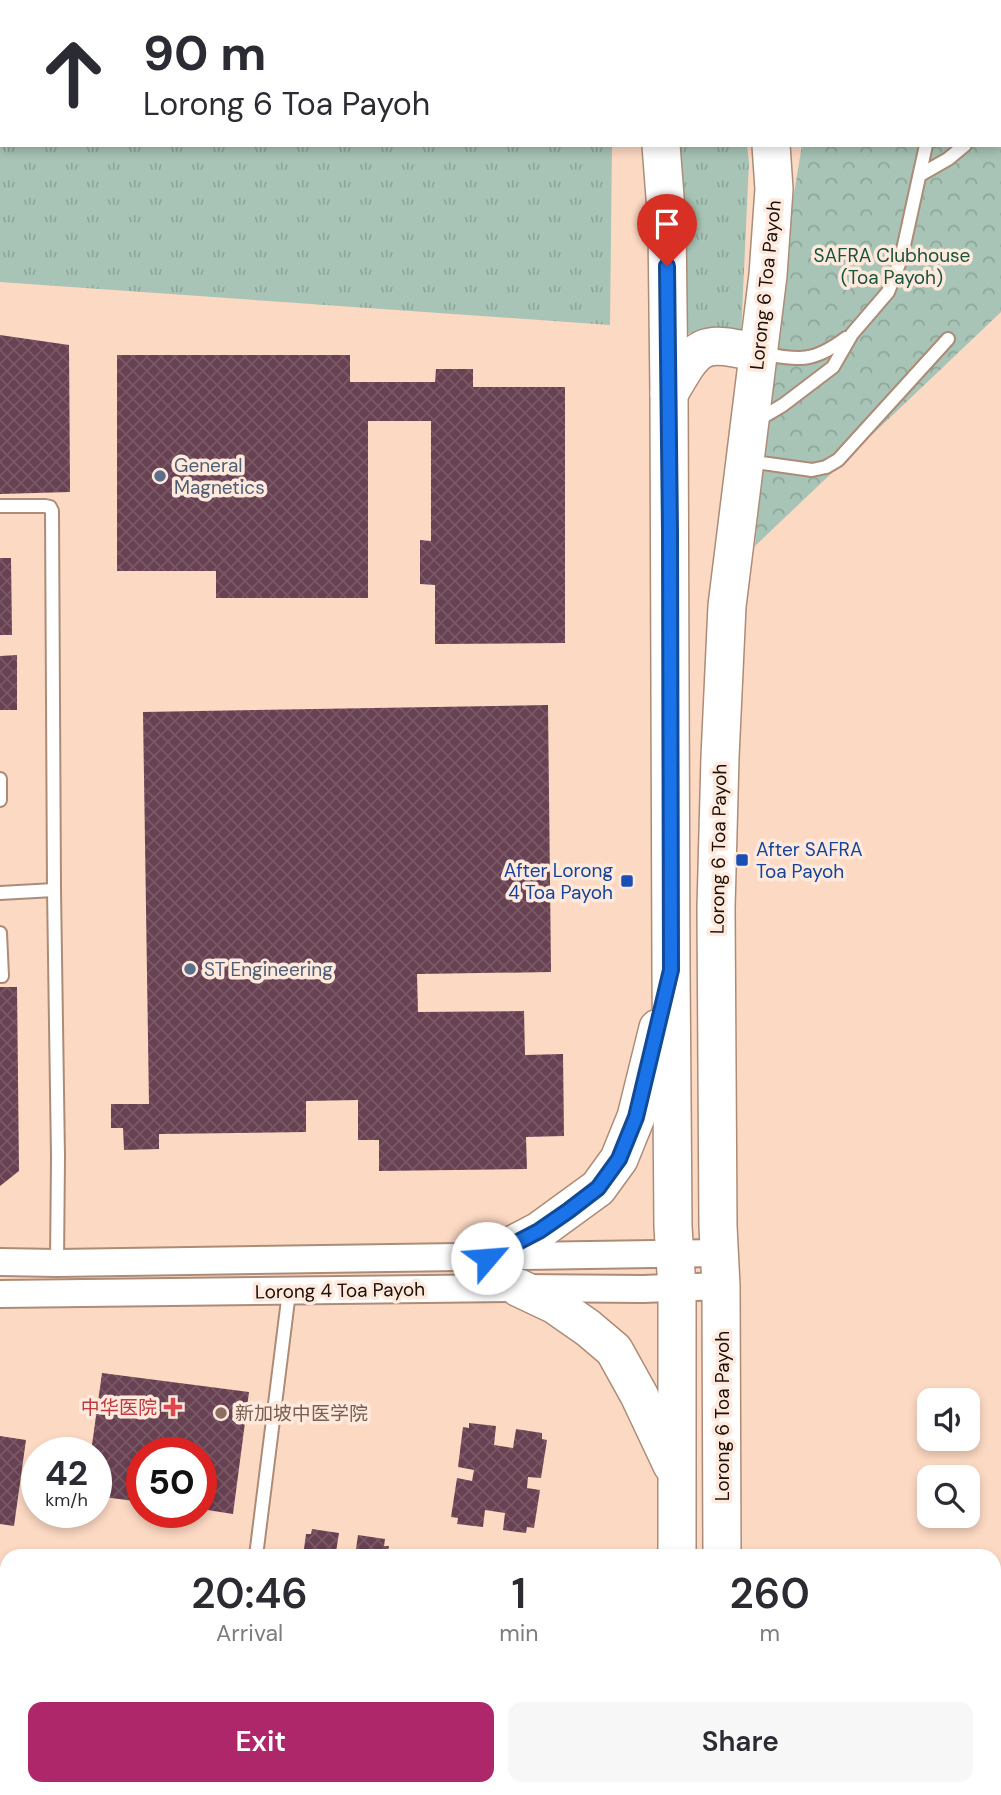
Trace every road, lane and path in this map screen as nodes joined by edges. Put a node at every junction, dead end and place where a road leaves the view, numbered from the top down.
1 (662, 147) edge
2 (772, 147) edge
3 (781, 147) edge
4 (926, 147) edge
5 (963, 147) edge
6 (919, 175) junction
7 (774, 189) junction
8 (852, 334) junction
9 (948, 340) dead end
10 (759, 352) junction
11 (669, 394) junction
12 (750, 424) junction
13 (744, 460) junction
14 (0, 506) edge
15 (0, 779) edge
16 (0, 800) edge
17 (54, 890) junction
18 (0, 893) edge
19 (0, 933) edge
20 (671, 970) junction
21 (0, 976) edge
22 (487, 1258) junction
23 (0, 1262) edge
24 (57, 1263) junction
25 (720, 1269) junction
26 (676, 1271) junction
27 (519, 1288) junction
28 (289, 1292) junction
29 (0, 1294) edge
30 (677, 1475) junction
31 (257, 1549) edge
32 (677, 1549) edge
33 (722, 1549) edge

1 - 11 main road
2 - 7 main road, Lorong 6 Toa Payoh
3 - 7 main road
4 - 6 lane
5 - 6 lane
6 - 8 lane
7 - 10 main road, Lorong 6 Toa Payoh
8 - 10 lane
8 - 12 lane
9 - 13 lane
10 - 11 main road
10 - 12 main road, Lorong 6 Toa Payoh
11 - 20 main road
12 - 13 main road, Lorong 6 Toa Payoh
13 - 25 main road, Lorong 6 Toa Payoh
14 - 17 lane
15 - 16 lane
17 - 18 lane
17 - 24 lane
19 - 21 lane
20 - 22 main road
20 - 26 main road
22 - 24 street, Lorong 4 Toa Payoh
22 - 26 street, Lorong 4 Toa Payoh
23 - 24 street, Lorong 4 Toa Payoh
25 - 26 street, Lorong 4 Toa Payoh
25 - 26 street, Lorong 4 Toa Payoh
25 - 33 main road, Lorong 6 Toa Payoh
26 - 27 street, Lorong 4 Toa Payoh
26 - 30 main road
27 - 28 street, Lorong 4 Toa Payoh
27 - 30 main road
28 - 29 street, Lorong 4 Toa Payoh
28 - 31 lane
30 - 32 main road

